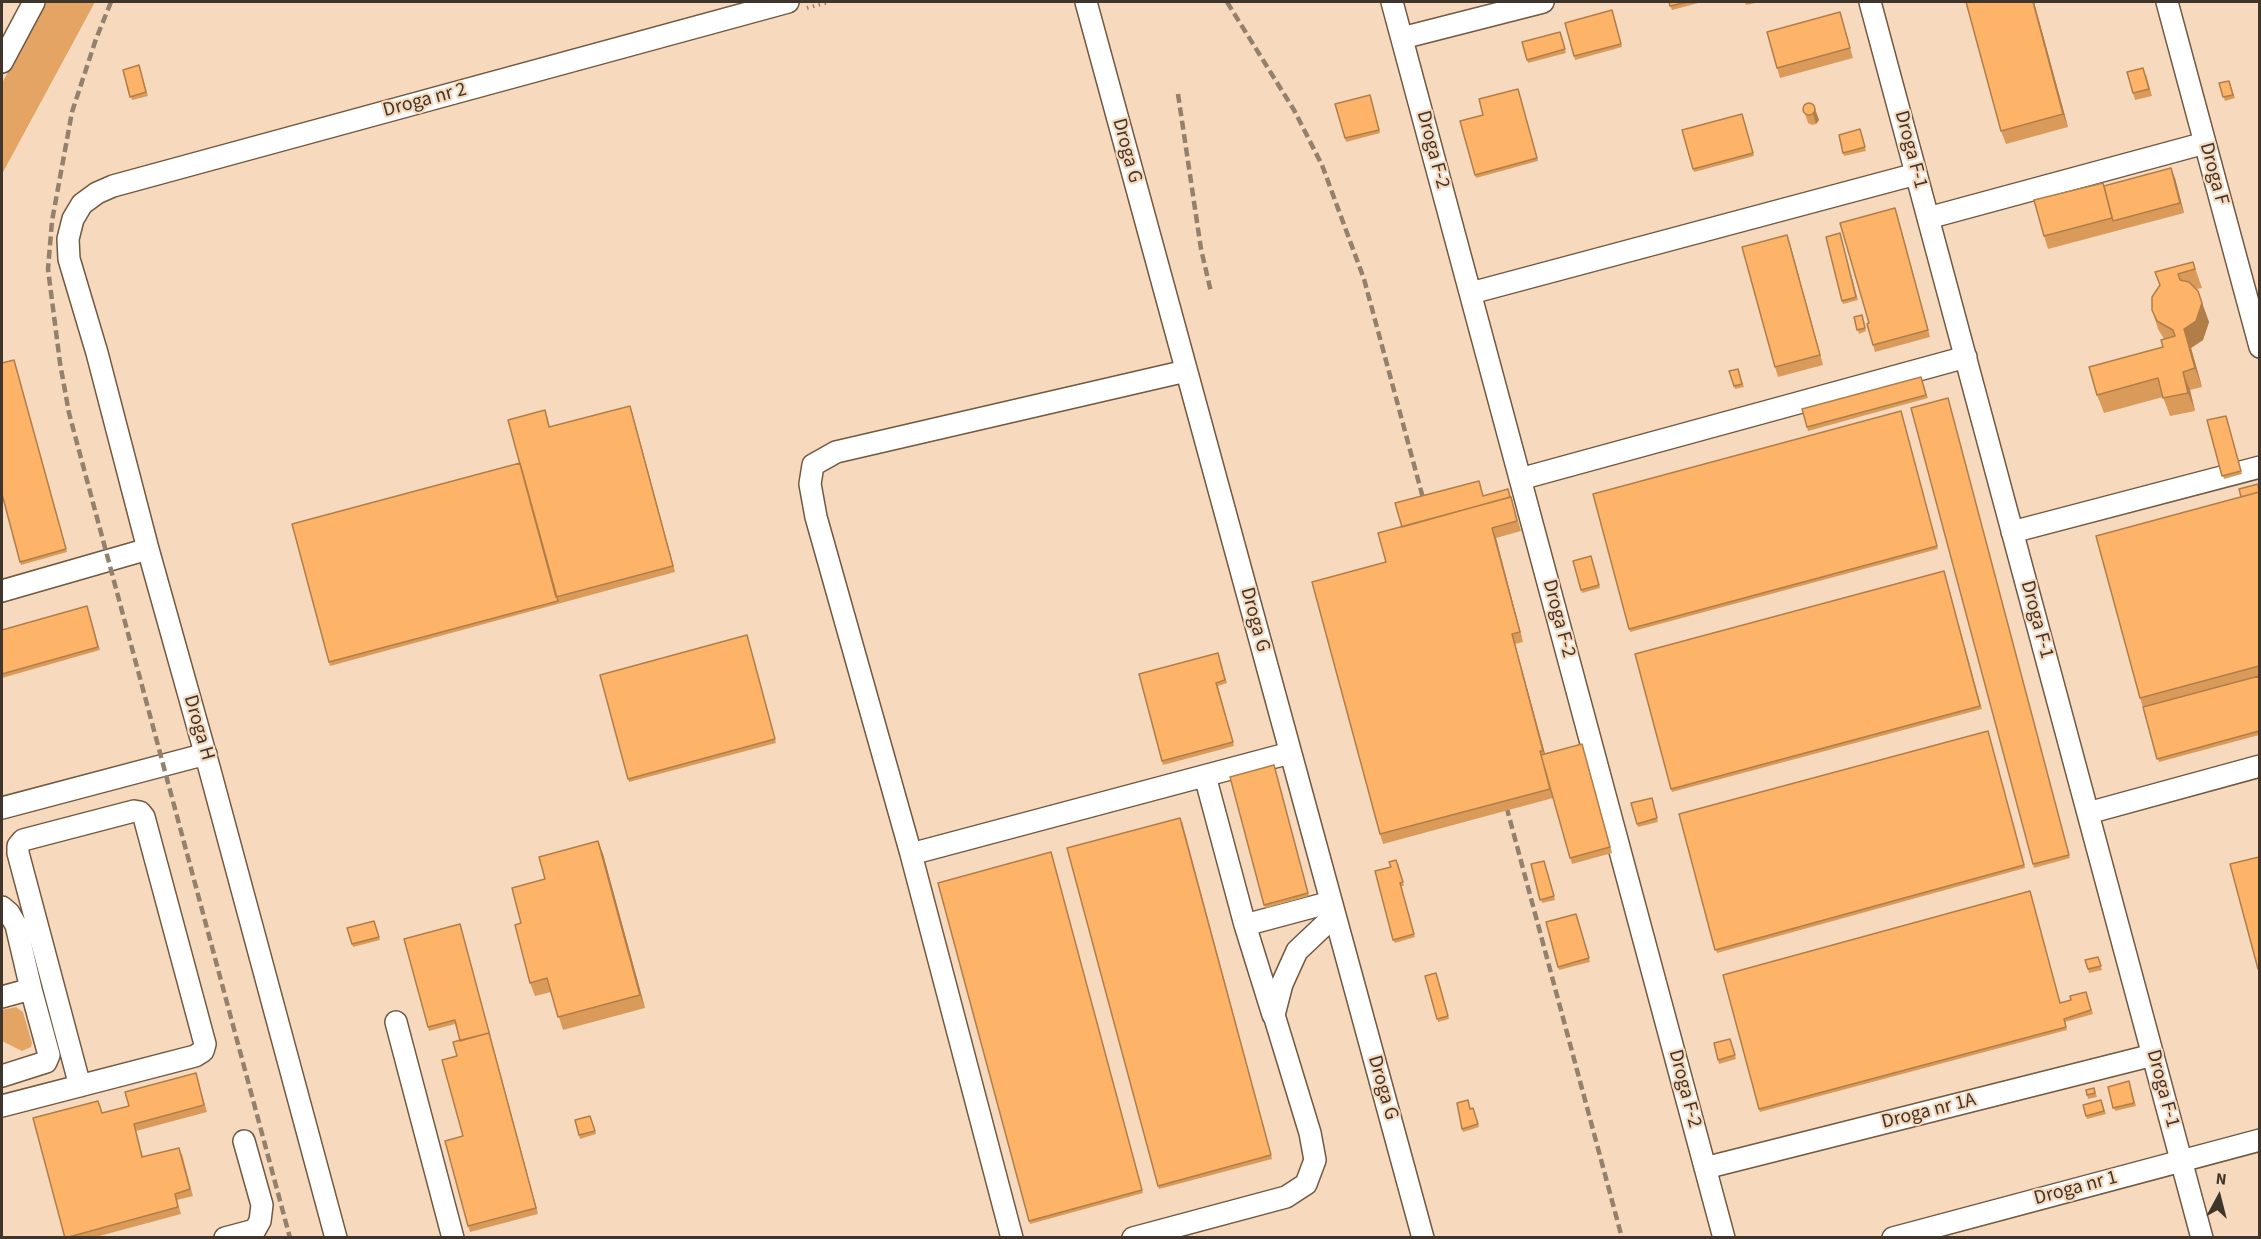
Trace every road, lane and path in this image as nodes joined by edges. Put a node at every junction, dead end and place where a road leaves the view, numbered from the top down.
1 (34, 2) edge
2 (830, 2) edge
3 (1086, 2) edge
4 (1392, 2) edge
5 (1543, 2) edge
6 (1870, 2) edge
7 (2167, 2) edge
8 (797, 5) edge
9 (1402, 38) junction
10 (2, 62) edge
11 (2205, 143) junction
12 (1916, 174) junction
13 (1928, 218) junction
14 (73, 219) joint
15 (1471, 293) junction
16 (2259, 347) edge
17 (1966, 357) junction
18 (1186, 371) junction
19 (2259, 467) edge
20 (1520, 478) junction
21 (2012, 532) junction
22 (148, 549) junction
23 (2, 591) edge
24 (1290, 753) junction
25 (206, 754) junction
26 (2259, 766) edge
27 (1205, 776) junction
28 (2, 808) edge
29 (2088, 813) junction
30 (911, 854) junction
31 (2, 907) edge
32 (1332, 909) junction
33 (1245, 926) junction
34 (31, 989) junction
35 (2, 997) edge
36 (1274, 1015) junction
37 (396, 1022) dead end
38 (2153, 1054) junction
39 (2, 1058) edge
40 (25, 1070) junction
41 (2, 1076) edge
42 (80, 1086) junction
43 (41, 1096) junction
44 (2, 1106) edge
45 (2259, 1140) edge
46 (244, 1141) dead end
47 (2182, 1161) junction
48 (1705, 1168) junction
49 (225, 1238) edge
50 (336, 1238) edge
51 (453, 1238) edge
52 (1012, 1238) edge
53 (1133, 1238) edge
54 (1423, 1238) edge
55 (1724, 1238) edge
56 (1893, 1238) edge
57 (2202, 1238) edge

1 - 10 street
2 - 8 path
3 - 18 street, Droga G
4 - 9 street, Droga F-2
5 - 9 street
6 - 12 street, Droga F-1
7 - 11 street, Droga F
8 - 14 street, Droga nr 2
9 - 15 street, Droga F-2
11 - 13 street
11 - 16 street, Droga F
12 - 13 street, Droga F-1
12 - 15 street
13 - 17 street, Droga F-1
14 - 22 street, Droga H
15 - 20 street, Droga F-2
17 - 20 street
17 - 21 street, Droga F-1
18 - 24 street, Droga G
18 - 30 street
19 - 21 street
20 - 48 street, Droga F-2
21 - 29 street, Droga F-1
22 - 23 street
22 - 25 street, Droga H
24 - 27 street
24 - 32 street, Droga G
25 - 28 street
25 - 50 street, Droga H
26 - 29 street
27 - 30 street
27 - 33 street
29 - 38 street, Droga F-1
30 - 52 street
31 - 34 street
32 - 33 street
32 - 36 street
32 - 54 street, Droga G
33 - 36 street
34 - 35 street
34 - 40 street
36 - 53 street
37 - 51 street
38 - 47 street, Droga F-1
38 - 48 street, Droga nr 1A
39 - 40 street
40 - 41 street
40 - 43 street
42 - 42 street
42 - 43 street
43 - 44 street
45 - 47 street, Droga nr 1
46 - 49 street
47 - 56 street, Droga nr 1
47 - 57 street, Droga F-1
48 - 55 street, Droga F-2

